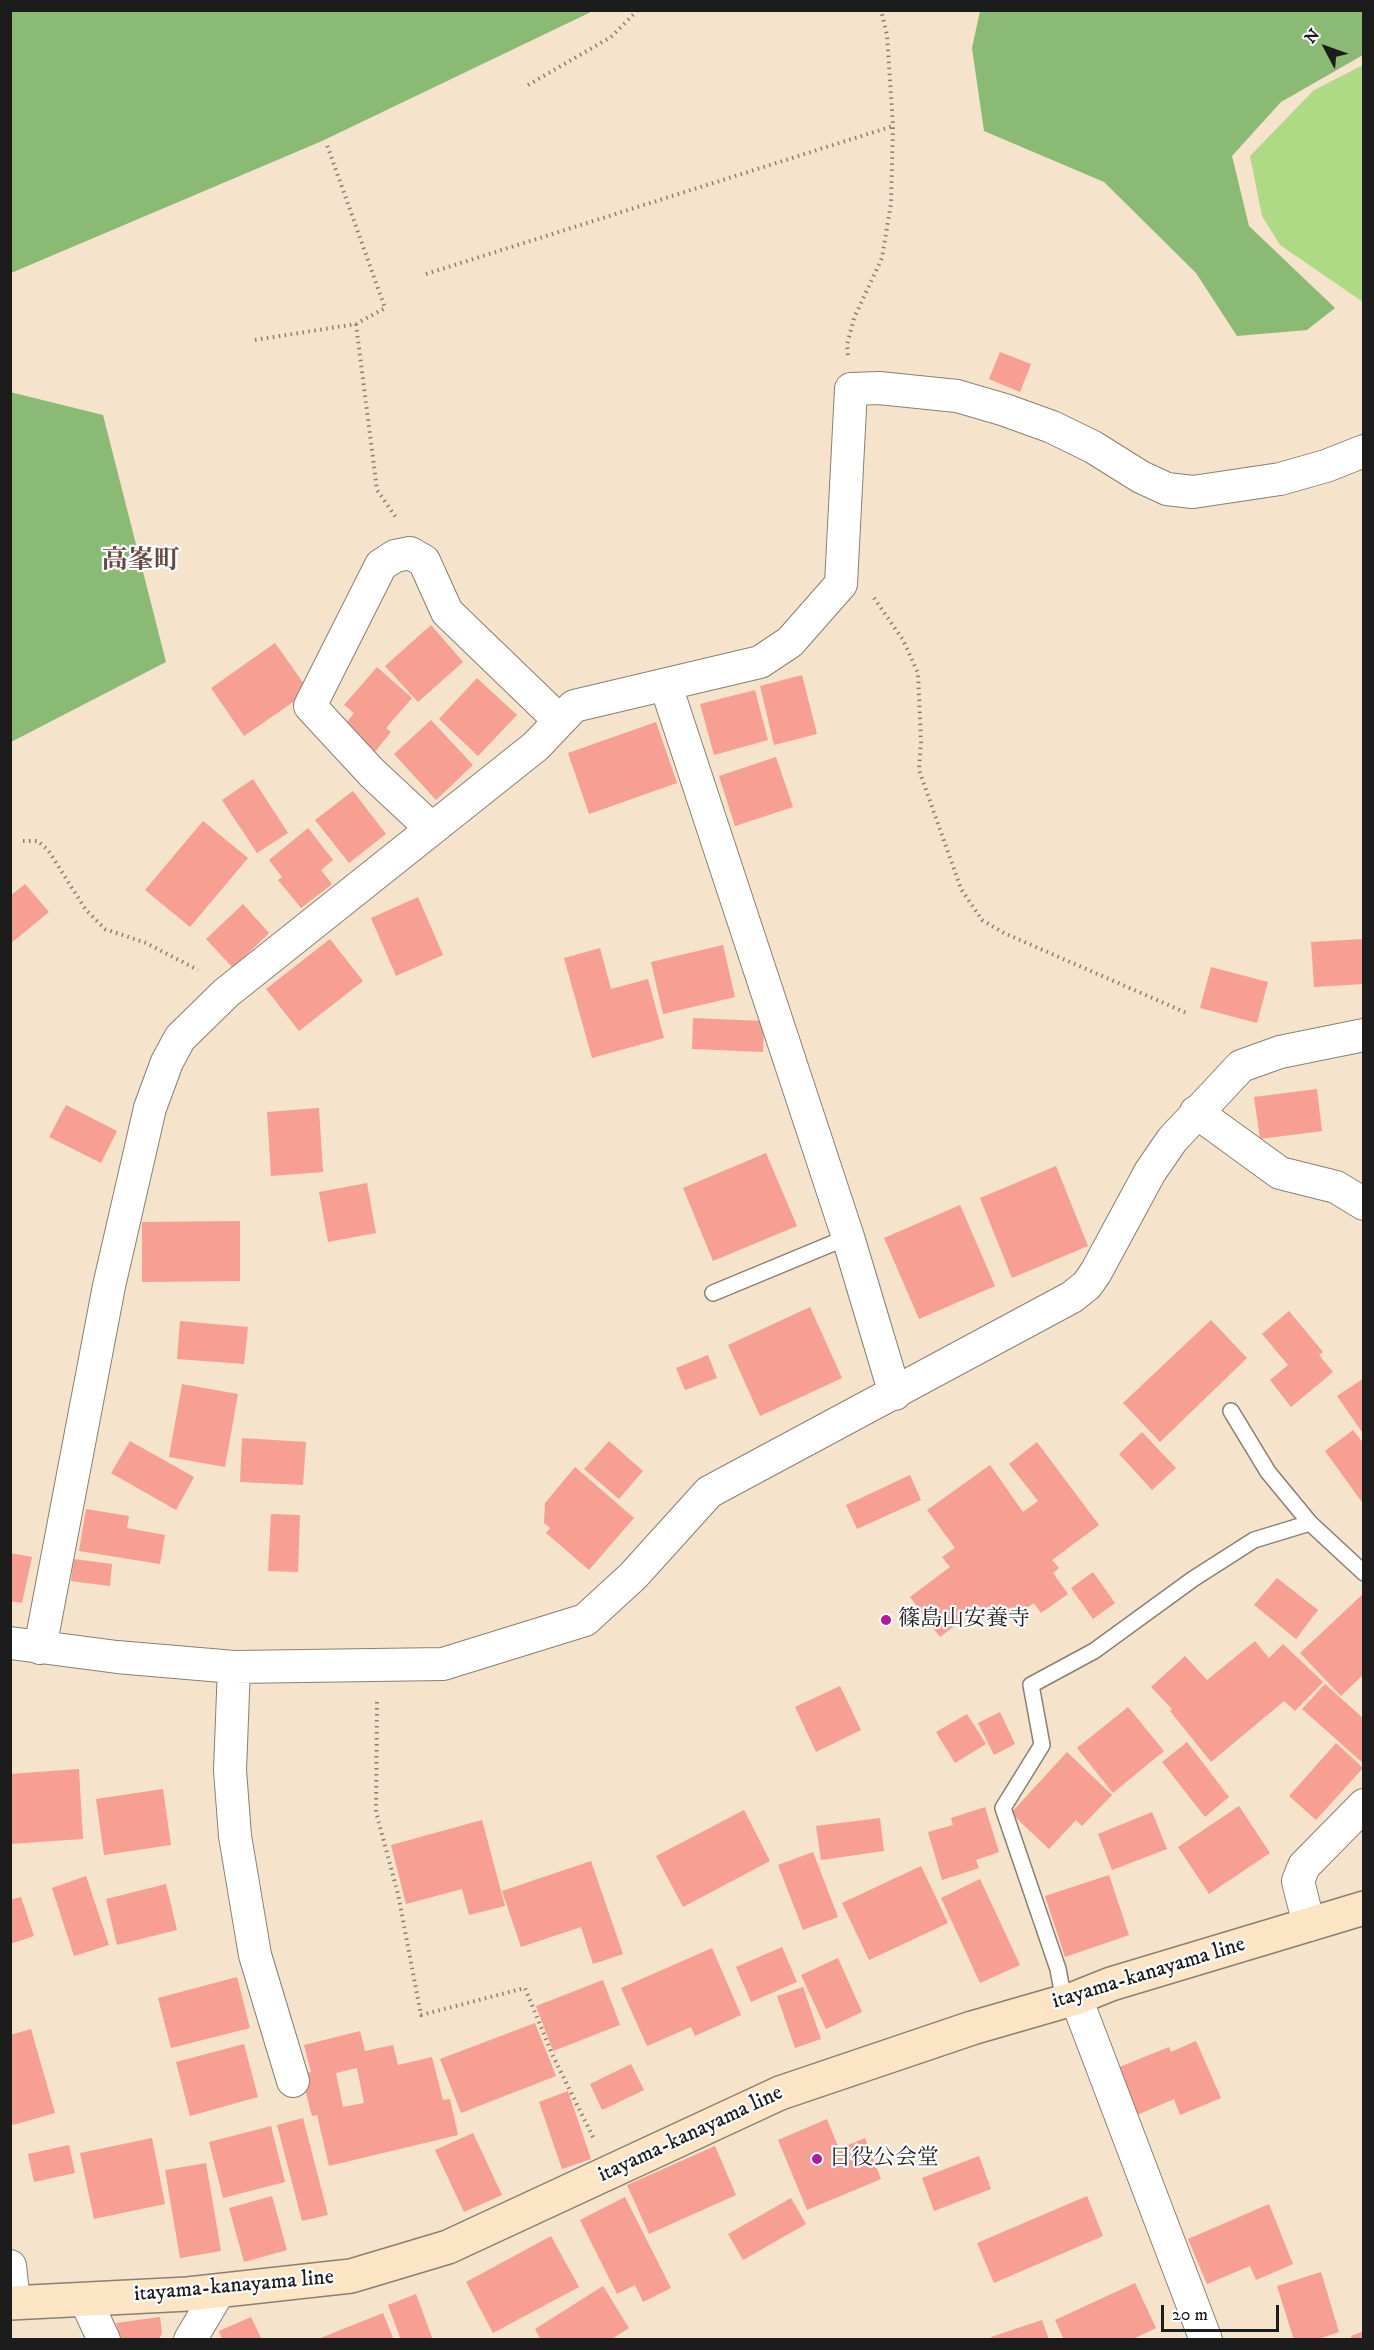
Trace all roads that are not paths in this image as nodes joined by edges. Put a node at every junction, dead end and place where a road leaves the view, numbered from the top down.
1 (1364, 451) edge
2 (666, 686) junction
3 (560, 721) junction
4 (432, 829) junction
5 (1364, 1035) edge
6 (1196, 1112) junction
7 (1364, 1204) edge
8 (848, 1237) junction
9 (713, 1293) dead end
10 (895, 1394) junction
11 (1232, 1411) dead end
12 (1310, 1523) junction
13 (1364, 1573) edge
14 (25, 1645) edge
15 (234, 1667) junction
16 (1364, 1805) edge
17 (1364, 1908) edge
18 (1309, 1925) junction
19 (1070, 1999) junction
20 (293, 2081) dead end
21 (10, 2266) edge
22 (219, 2291) junction
23 (85, 2299) junction
24 (12, 2302) edge
25 (104, 2340) edge
26 (190, 2340) edge
27 (1206, 2340) edge

1 - 2 street
2 - 3 street
2 - 8 street
3 - 4 street
3 - 4 street
4 - 14 street
5 - 6 street
6 - 7 street
6 - 10 street
8 - 9 lane
8 - 10 street
10 - 15 street
11 - 12 lane
12 - 13 lane
12 - 19 lane
14 - 15 street
15 - 20 street
16 - 18 street
17 - 18 main road, itayama-kanayama line
18 - 19 main road, itayama-kanayama line
19 - 22 main road, itayama-kanayama line
19 - 27 street
21 - 24 street
22 - 23 main road, itayama-kanayama line
22 - 26 street
23 - 24 main road, itayama-kanayama line
23 - 25 street

